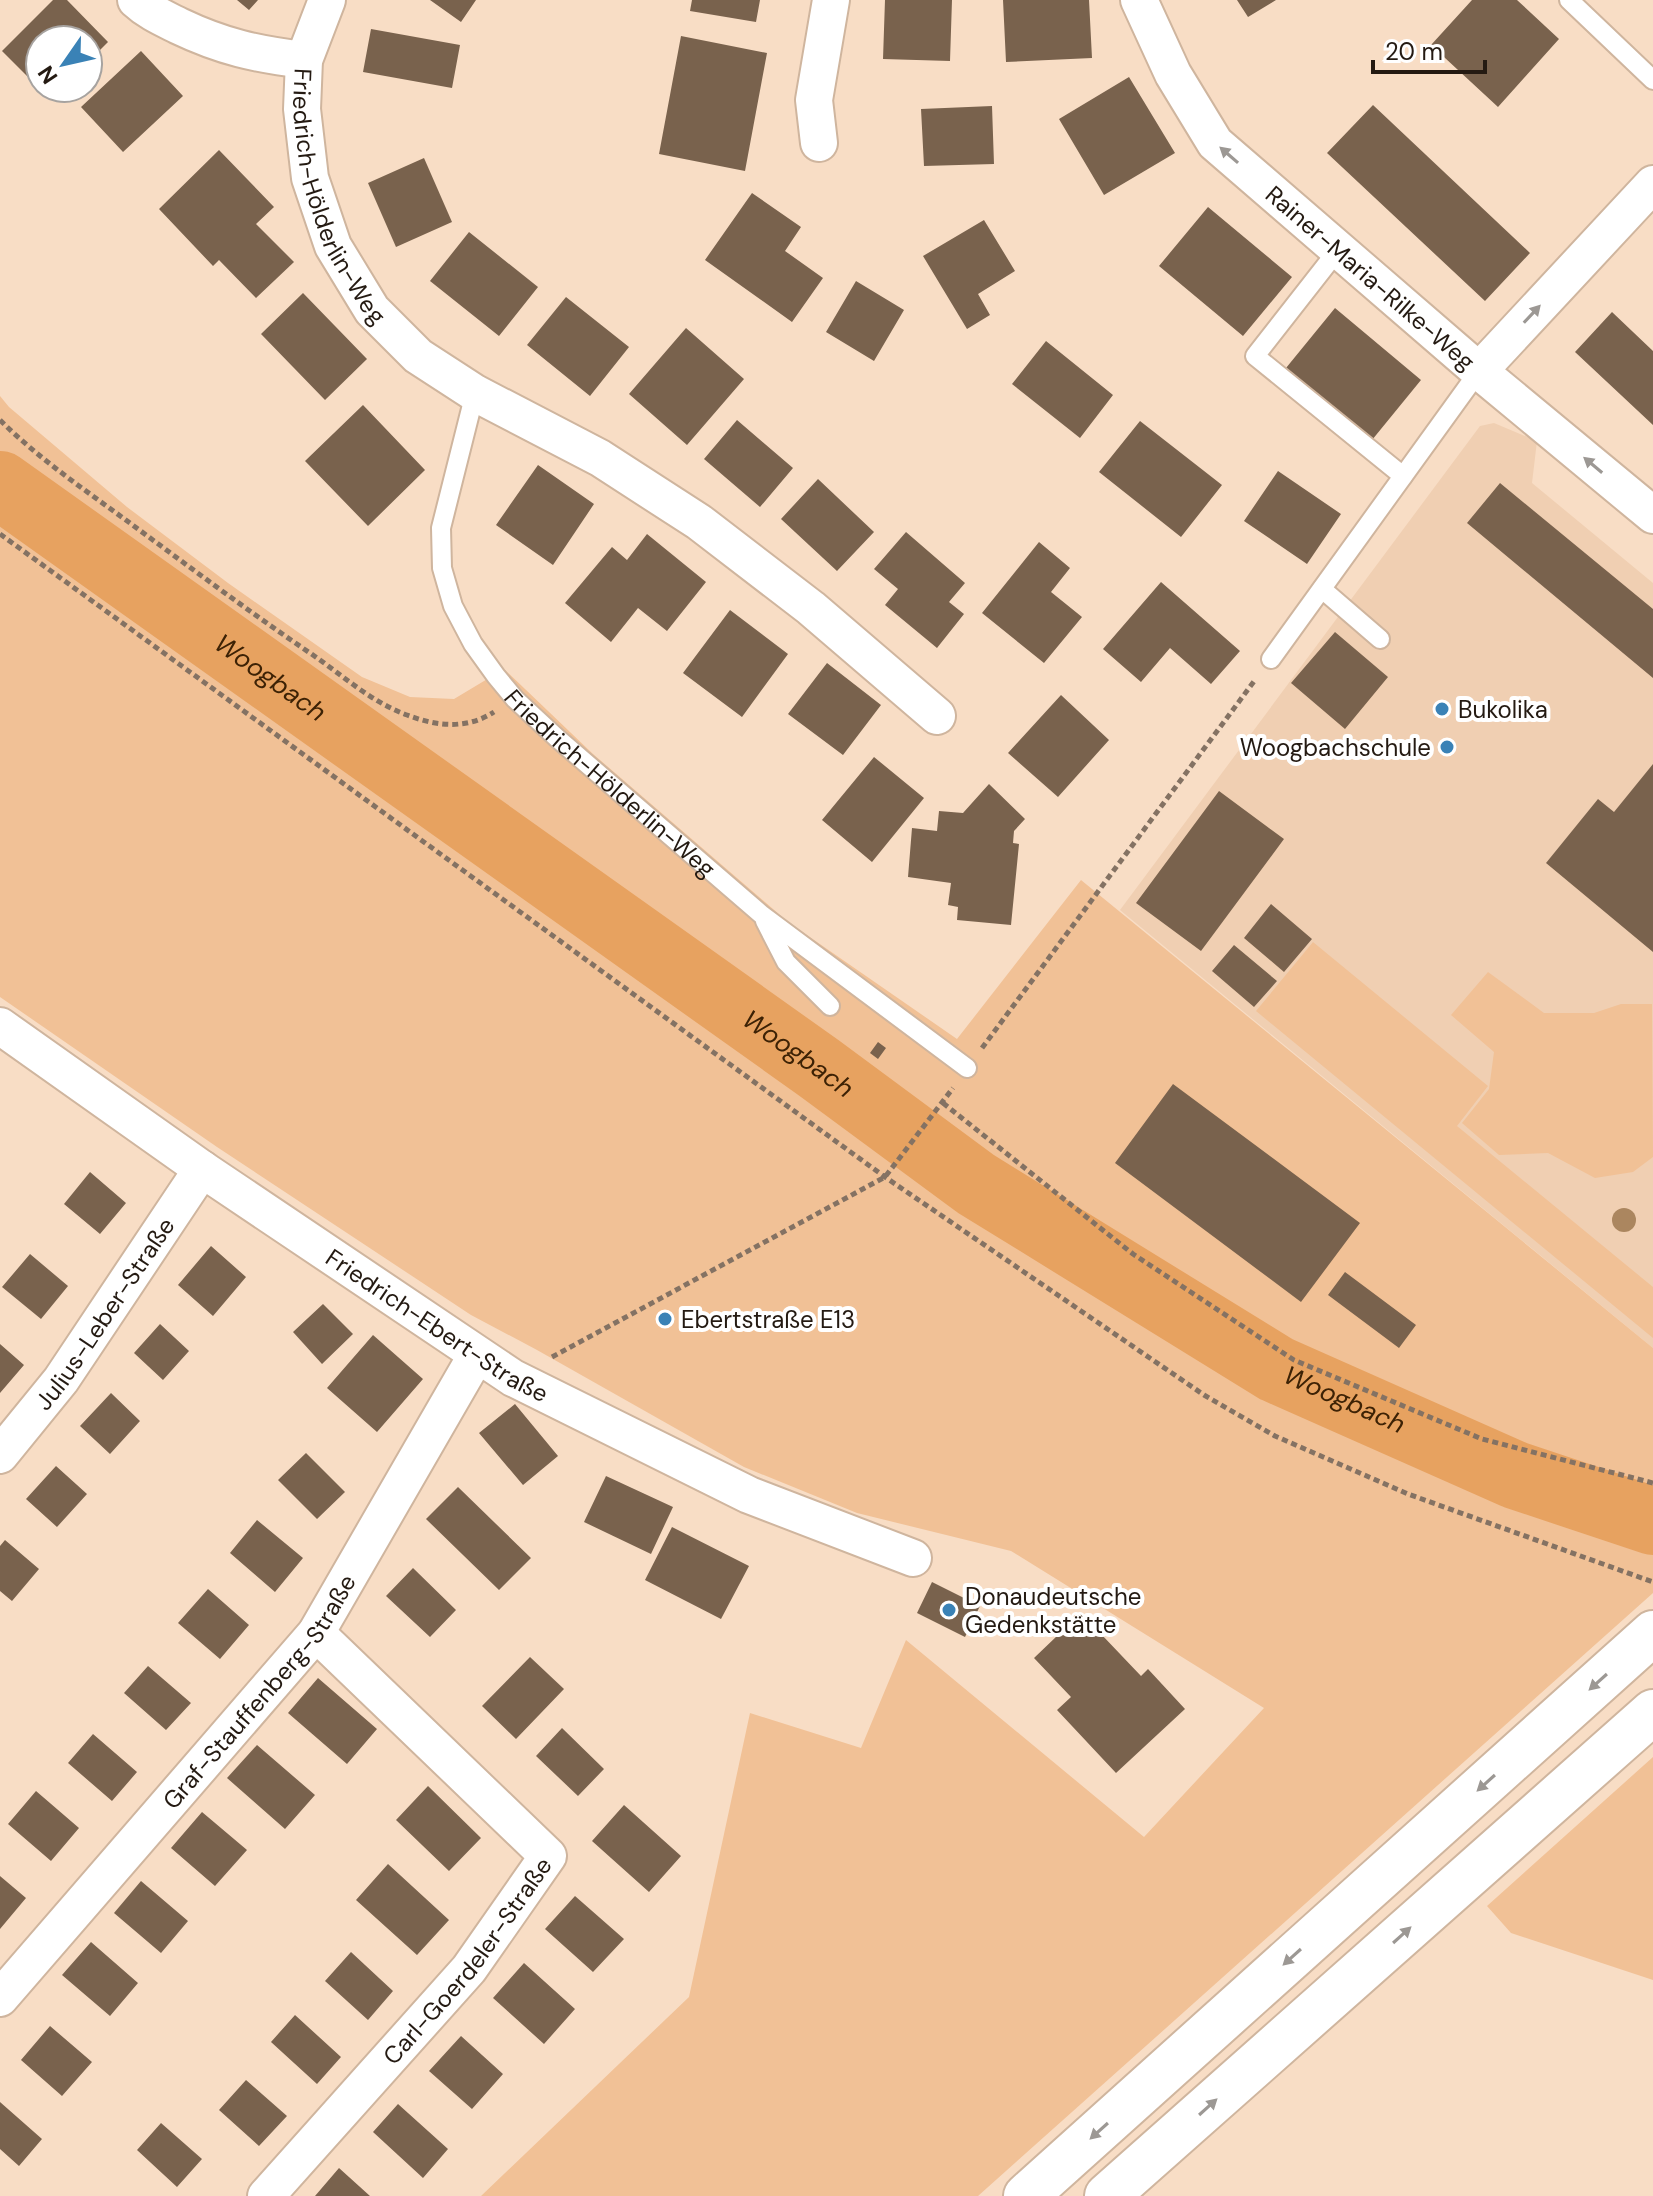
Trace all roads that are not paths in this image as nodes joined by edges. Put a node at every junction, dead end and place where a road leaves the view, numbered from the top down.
1 (136, 0) edge
2 (327, 0) edge
3 (831, 0) edge
4 (1139, 0) edge
5 (1569, 0) edge
6 (304, 60) junction
7 (1653, 80) edge
8 (819, 143) dead end
9 (1653, 184) edge
10 (1338, 250) junction
11 (1479, 371) junction
12 (475, 393) junction
13 (1403, 476) junction
14 (1653, 515) edge
15 (1322, 589) junction
16 (1380, 639) dead end
17 (1271, 659) road end
18 (937, 716) dead end
19 (762, 915) junction
20 (830, 1006) dead end
21 (0, 1026) edge
22 (967, 1068) road end
23 (202, 1169) junction
24 (476, 1356) junction
25 (0, 1455) edge
26 (913, 1558) dead end
27 (316, 1633) junction
28 (1653, 1633) edge
29 (1653, 1712) edge
30 (0, 1998) edge
31 (266, 2196) edge
32 (1026, 2196) edge
33 (1107, 2196) edge

1 - 6 street
2 - 6 street, Friedrich-Hölderlin-Weg
3 - 8 street
10 -> 4 street, Rainer-Maria-Rilke-Weg
5 - 7 lane
6 - 12 street, Friedrich-Hölderlin-Weg
11 -> 9 street
10 - 11 street, Rainer-Maria-Rilke-Weg
10 - 13 lane
11 - 13 lane
14 -> 11 street, Rainer-Maria-Rilke-Weg
12 - 18 street, Friedrich-Hölderlin-Weg
12 - 19 lane, Friedrich-Hölderlin-Weg
13 - 15 lane
15 - 16 lane
15 - 17 lane
19 - 20 lane
19 - 22 lane, Friedrich-Hölderlin-Weg
21 - 23 street, Friedrich-Ebert-Straße
23 - 24 street, Friedrich-Ebert-Straße
23 - 25 street, Julius-Leber-Straße
24 - 26 street, Friedrich-Ebert-Straße
24 - 27 street, Graf-Stauffenberg-Straße
27 - 30 street, Graf-Stauffenberg-Straße
27 - 31 street, Carl-Goerdeler-Straße
28 -> 32 highway
33 -> 29 highway

